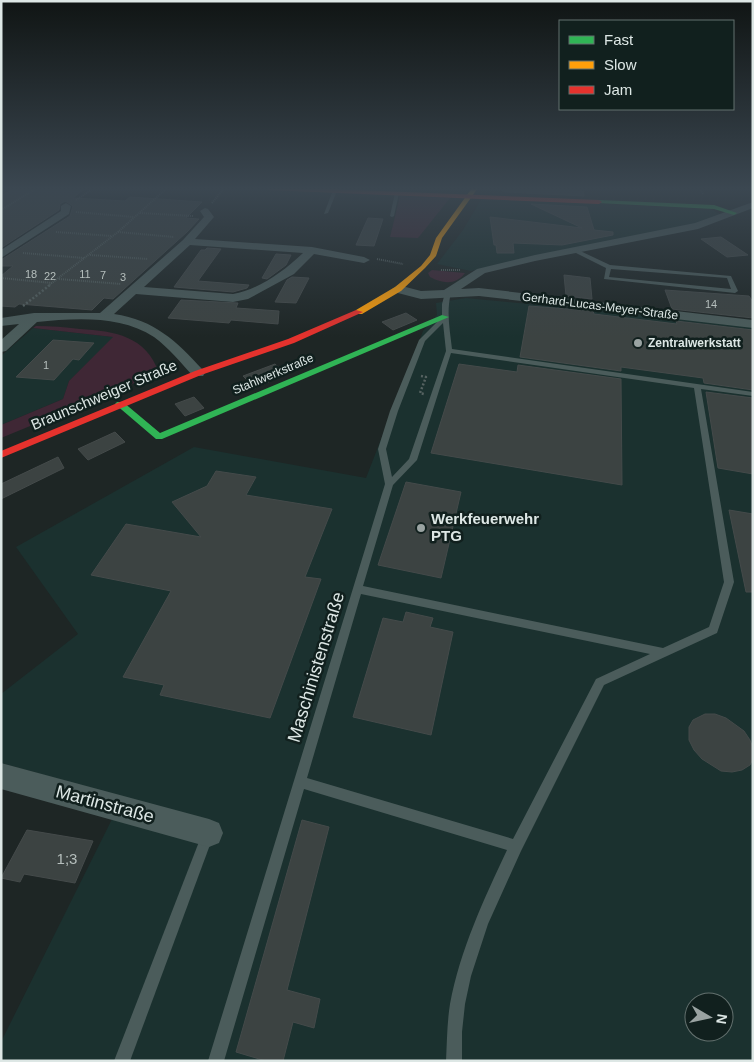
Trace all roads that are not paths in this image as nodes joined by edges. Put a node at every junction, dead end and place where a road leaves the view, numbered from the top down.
1 (28, 238) edge
2 (190, 238) edge
3 (439, 238) joint
4 (638, 238) edge
5 (188, 240) junction
6 (424, 248) dead end
7 (312, 250) junction
8 (574, 250) junction
9 (4, 254) edge
10 (364, 260) dead end
11 (609, 267) junction
12 (409, 280) junction
13 (394, 284) junction
14 (137, 288) junction
15 (448, 293) junction
16 (34, 317) junction
17 (103, 317) junction
18 (445, 317) junction
19 (2, 322) edge
20 (306, 322) dead end
21 (753, 324) edge
22 (1, 348) edge
23 (449, 352) junction
24 (220, 364) junction
25 (198, 373) junction
26 (696, 386) junction
27 (753, 394) edge
28 (120, 404) junction
29 (1, 455) edge
30 (389, 484) junction
31 (357, 589) junction
32 (665, 653) junction
33 (1, 776) edge
34 (300, 782) junction
35 (209, 833) joint
36 (516, 846) junction
37 (122, 1061) edge
38 (216, 1061) edge
39 (454, 1061) edge

1 - 9 street
2 - 5 street
3 - 6 street
3 - 12 street, Braunschweiger Straße
4 - 8 street
5 - 7 street
5 - 14 street
7 - 10 street
7 - 14 street
8 - 11 lane
8 - 15 street
11 - 11 lane
12 - 13 street, Braunschweiger Straße
12 - 15 street
13 - 15 street, Gerhard-Lucas-Meyer-Straße
13 - 24 street, Braunschweiger Straße
14 - 17 street
15 - 18 lane
15 - 21 street, Gerhard-Lucas-Meyer-Straße
16 - 17 street
16 - 19 street
16 - 22 street
17 - 25 street
18 - 23 lane
18 - 28 street, Stahlwerkstraße
18 - 30 lane, Maschinistenstraße
20 - 24 street, Braunschweiger Straße
23 - 26 lane
23 - 30 lane
24 - 25 street, Braunschweiger Straße
25 - 28 street, Braunschweiger Straße
26 - 27 lane
26 - 32 lane
28 - 29 street, Braunschweiger Straße
30 - 31 lane, Maschinistenstraße
31 - 32 lane
31 - 34 lane, Maschinistenstraße
32 - 36 lane
33 - 35 street, Martinstraße
34 - 36 lane
34 - 38 lane, Maschinistenstraße
35 - 37 lane
36 - 39 lane

